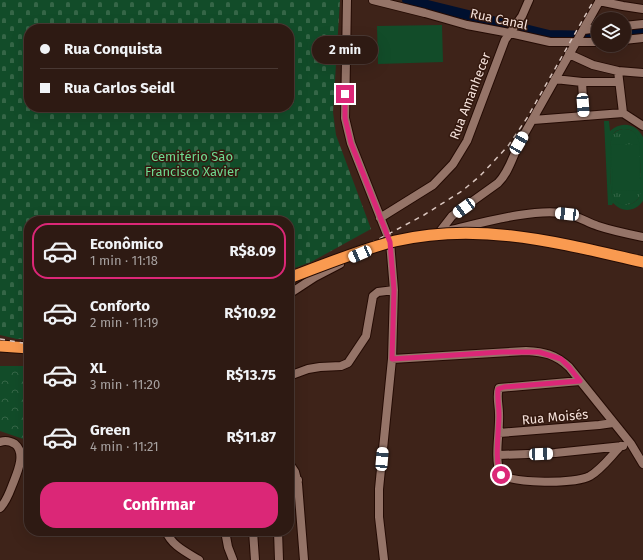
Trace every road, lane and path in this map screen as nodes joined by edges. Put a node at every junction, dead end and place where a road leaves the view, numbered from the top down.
1 (347, 0) edge
2 (373, 0) edge
3 (529, 0) edge
4 (600, 1) edge
5 (643, 8) edge
6 (643, 24) edge
7 (631, 25) edge
8 (513, 28) junction
9 (591, 31) edge
10 (580, 36) junction
11 (643, 38) edge
12 (631, 39) edge
13 (591, 40) edge
14 (569, 54) junction
15 (618, 70) junction
16 (643, 73) edge
17 (555, 79) junction
18 (582, 82) junction
19 (619, 82) junction
20 (623, 113) junction
21 (584, 116) junction
22 (533, 120) junction
23 (643, 126) edge
24 (380, 218) junction
25 (438, 234) junction
26 (643, 238) edge
27 (390, 242) junction
28 (643, 262) edge
29 (294, 276) edge
30 (394, 290) junction
31 (294, 291) edge
32 (0, 346) edge
33 (24, 348) edge
34 (392, 359) junction
35 (294, 374) edge
36 (580, 381) junction
37 (613, 423) junction
38 (499, 433) junction
39 (3, 441) edge
40 (631, 444) junction
41 (621, 446) junction
42 (498, 455) junction
43 (643, 464) edge
44 (294, 487) edge
45 (0, 508) edge
46 (168, 536) edge
47 (226, 536) edge
48 (253, 536) edge
49 (278, 536) edge
50 (199, 560) edge
51 (233, 560) edge
52 (255, 560) edge
53 (279, 560) edge
54 (304, 560) edge
55 (384, 560) edge

1 - 24 street
2 - 8 street, Rua Canal
3 - 8 street, Rua Amanhecer
4 - 5 street
4 - 10 street
6 - 7 street
8 - 10 street, Rua Canal
8 - 24 street, Rua Amanhecer
9 - 10 street
10 - 13 street, Rua Canal
10 - 14 street
11 - 12 street
14 - 15 street
14 - 17 street
15 - 16 street
15 - 19 street
17 - 18 street
17 - 22 street
18 - 19 street
18 - 21 street
19 - 20 street
20 - 21 street
20 - 23 street
21 - 22 street
22 - 25 street
24 - 27 street
25 - 26 street
25 - 27 street
27 - 30 street
27 - 31 street
28 - 29 highway, bridge
30 - 34 street
30 - 35 street
32 - 33 highway
34 - 36 street
34 - 55 street
36 - 37 street
36 - 38 street
37 - 38 street, Rua Moisés
37 - 40 street
38 - 42 street
39 - 45 street
40 - 41 street
40 - 43 street
41 - 42 street
41 - 42 street
44 - 54 street
46 - 50 street
47 - 51 street
48 - 52 street
49 - 53 street

